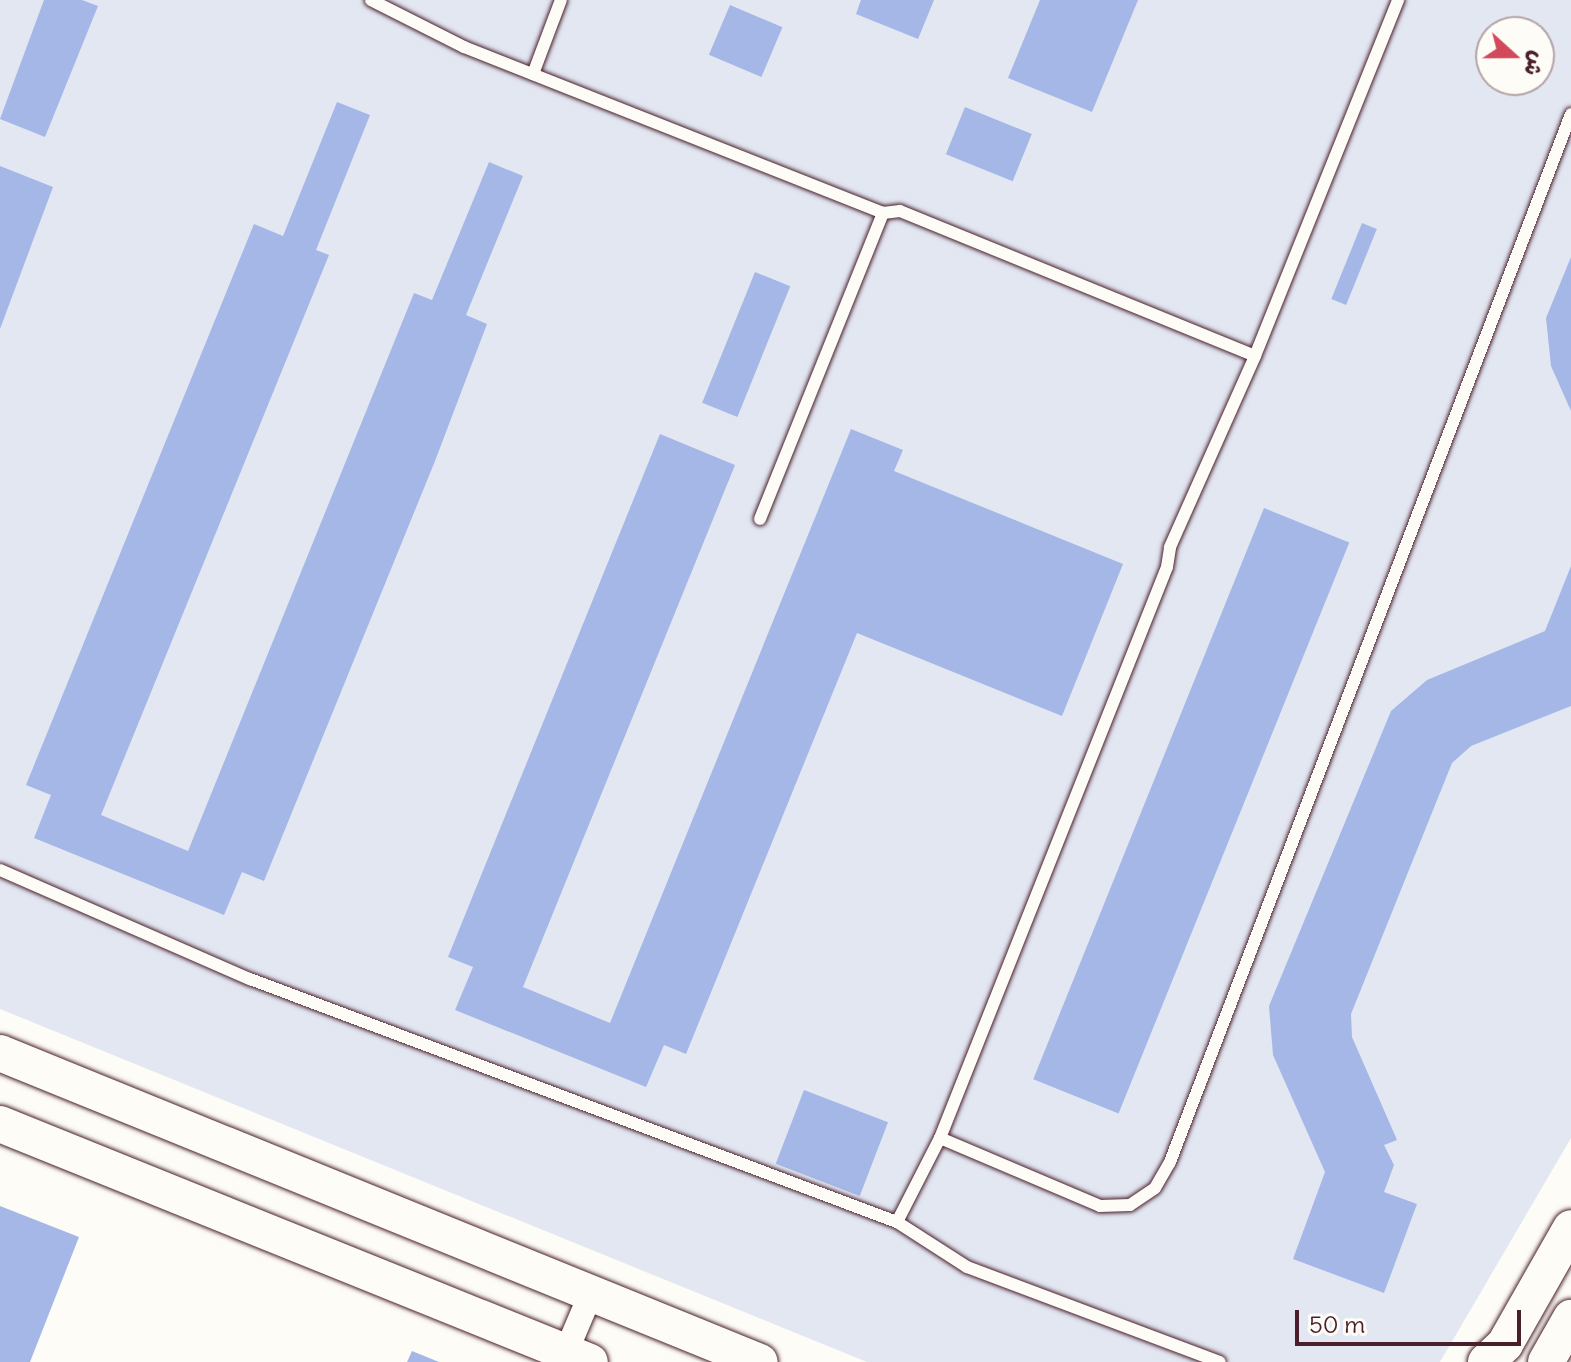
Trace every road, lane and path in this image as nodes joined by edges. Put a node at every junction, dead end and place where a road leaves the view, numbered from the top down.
1 (371, 0) edge
2 (561, 0) edge
3 (1398, 0) edge
4 (533, 74) junction
5 (1571, 114) edge
6 (883, 213) junction
7 (1255, 356) junction
8 (760, 519) dead end
9 (0, 870) edge
10 (0, 1053) edge
11 (0, 1124) edge
12 (940, 1138) junction
13 (897, 1222) junction
14 (1571, 1228) edge
15 (591, 1293) junction
16 (1571, 1318) edge
17 (1571, 1342) edge
18 (578, 1357) edge
19 (760, 1362) edge
20 (1220, 1362) edge
21 (1486, 1362) edge
22 (1547, 1362) edge

1 - 4 lane
2 - 4 lane
3 - 7 lane
4 - 6 lane
5 - 12 lane
6 - 7 lane
6 - 8 lane
7 - 12 lane
9 - 13 lane
10 - 15 street
11 - 18 street
12 - 13 lane
13 - 20 lane
14 - 21 street
15 - 18 street
15 - 19 street
16 - 22 street
17 - 22 lane

